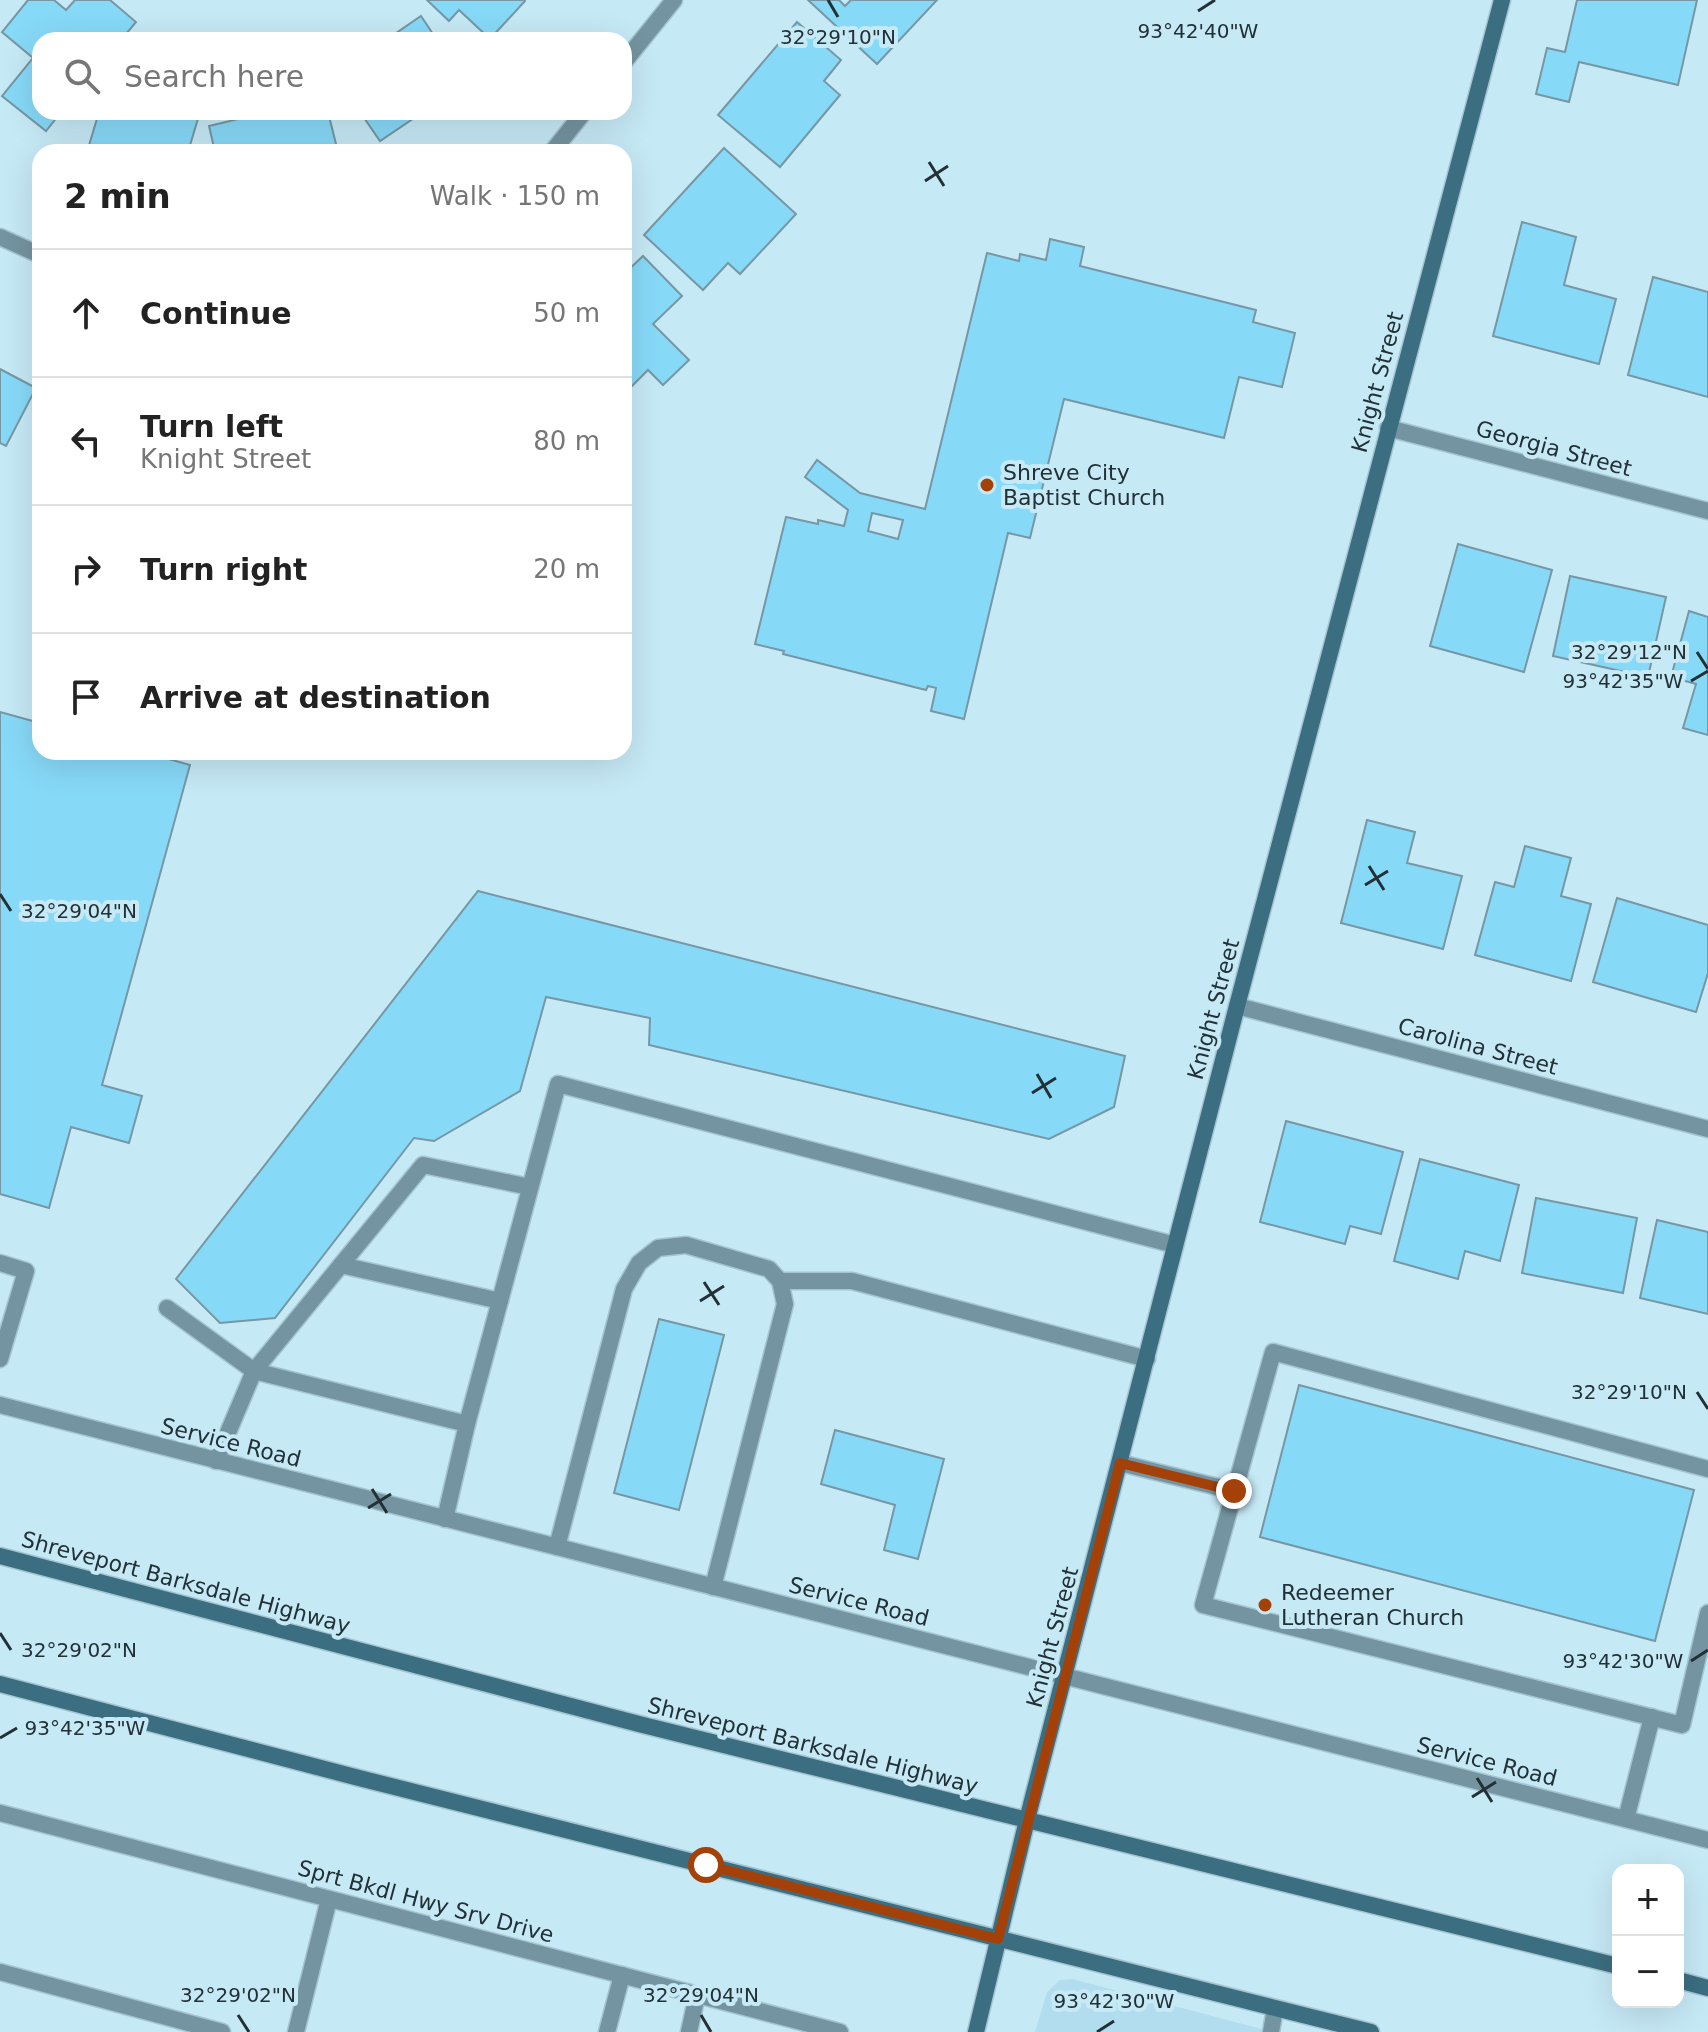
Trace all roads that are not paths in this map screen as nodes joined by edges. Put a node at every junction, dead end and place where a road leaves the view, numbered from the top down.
1 (674, 0) edge
2 (1502, 0) edge
3 (632, 52) edge
4 (578, 120) edge
5 (558, 144) edge
6 (0, 237) edge
7 (32, 251) edge
8 (1388, 428) junction
9 (1708, 511) edge
10 (1237, 1006) junction
11 (1708, 1129) edge
12 (530, 1187) junction
13 (1175, 1245) junction
14 (0, 1263) edge
15 (341, 1265) junction
16 (780, 1281) junction
17 (500, 1301) junction
18 (167, 1308) dead end
19 (0, 1359) edge
20 (1147, 1359) junction
21 (254, 1371) junction
22 (0, 1405) edge
23 (467, 1424) junction
24 (216, 1461) junction
25 (1120, 1463) junction
26 (1708, 1469) edge
27 (1234, 1491) junction
28 (445, 1519) junction
29 (557, 1547) junction
30 (0, 1556) edge
31 (713, 1587) junction
32 (1708, 1613) edge
33 (1065, 1676) junction
34 (0, 1684) edge
35 (1652, 1717) junction
36 (0, 1813) edge
37 (1626, 1819) junction
38 (1027, 1820) junction
39 (1708, 1840) edge
40 (329, 1899) junction
41 (998, 1939) junction
42 (1612, 1965) edge
43 (0, 1972) edge
44 (622, 1975) junction
45 (1684, 1982) edge
46 (1708, 1988) edge
47 (697, 1995) junction
48 (1275, 2009) junction
49 (222, 2032) edge
50 (296, 2032) edge
51 (607, 2032) edge
52 (689, 2032) edge
53 (840, 2032) edge
54 (976, 2032) edge
55 (1271, 2032) edge
56 (1371, 2032) edge

1 - 3 street
2 - 8 main road, Knight Street
4 - 5 street
6 - 7 street
8 - 9 street, Georgia Street
8 - 10 main road, Knight Street
10 - 11 street, Carolina Street
10 - 13 main road, Knight Street
12 - 13 street
12 - 15 street
12 - 17 street
13 - 20 main road, Knight Street
14 - 19 street
15 - 17 street
15 - 21 street
16 - 20 street
16 - 29 street
16 - 31 street
17 - 23 street
18 - 21 street
20 - 25 main road, Knight Street
21 - 23 street
21 - 24 street
22 - 24 street, Service Road
23 - 28 street
24 - 28 street, Service Road
25 - 27 street
25 - 33 main road, Knight Street
26 - 27 street
27 - 35 street
28 - 29 street, Service Road
29 - 31 street, Service Road
30 - 38 main road, Shreveport Barksdale Highway
31 - 33 street, Service Road
32 - 35 street
33 - 37 street, Service Road
33 - 38 main road, Knight Street
34 - 41 main road
35 - 37 street
36 - 40 street, Sprt Bkdl Hwy Srv Drive
37 - 39 street, Service Road
38 - 41 main road, Knight Street
38 - 42 main road, Shreveport Barksdale Highway
40 - 44 street, Sprt Bkdl Hwy Srv Drive
40 - 50 street
41 - 48 main road
41 - 54 main road, Knight Street
43 - 49 street
44 - 47 street, Sprt Bkdl Hwy Srv Drive
44 - 51 street
45 - 46 main road
47 - 52 street
47 - 53 street, Sprt Bkdl Hwy Srv Drive
48 - 55 street
48 - 56 main road

